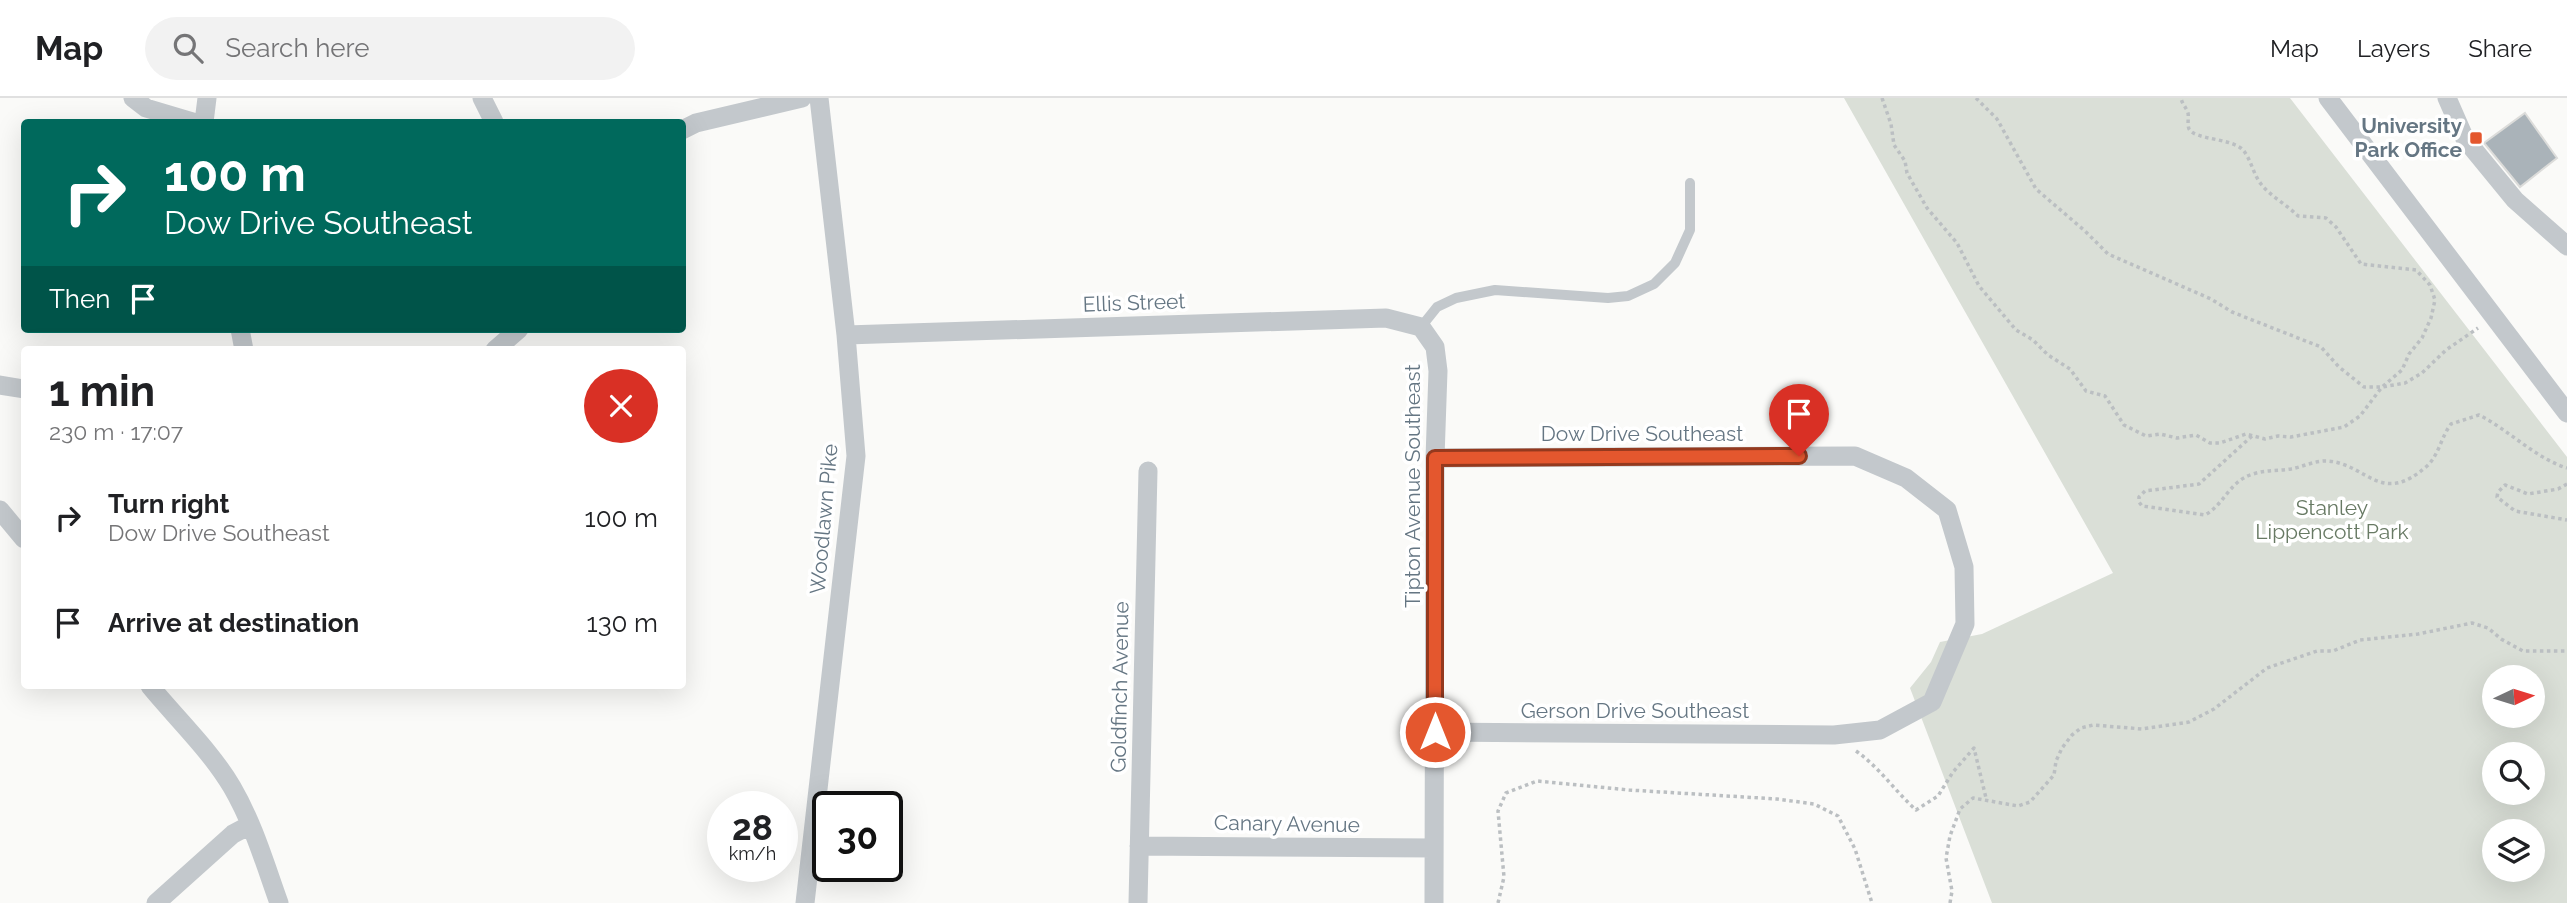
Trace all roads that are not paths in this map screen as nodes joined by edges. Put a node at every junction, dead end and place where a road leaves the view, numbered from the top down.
1 (132, 98) edge
2 (207, 98) edge
3 (482, 98) edge
4 (802, 98) edge
5 (819, 98) edge
6 (2328, 98) edge
7 (2447, 98) edge
8 (183, 119) edge
9 (204, 119) edge
10 (492, 119) edge
11 (686, 128) edge
12 (1690, 183) dead end
13 (2567, 246) edge
14 (1421, 327) junction
15 (514, 333) edge
16 (846, 335) junction
17 (500, 346) edge
18 (0, 385) edge
19 (21, 388) edge
20 (2567, 413) edge
21 (1435, 458) junction
22 (1148, 471) dead end
23 (0, 510) edge
24 (21, 535) edge
25 (153, 689) edge
26 (1435, 732) junction
27 (1834, 735) joint
28 (250, 825) junction
29 (1139, 846) junction
30 (1434, 848) junction
31 (156, 903) edge
32 (279, 903) edge
33 (805, 903) edge
34 (1138, 903) edge
35 (1434, 903) edge

1 - 8 street
2 - 9 street
3 - 10 street
4 - 11 street
5 - 16 street, Woodlawn Pike
6 - 20 street
7 - 13 street
12 - 14 lane
14 - 16 street, Ellis Street
14 - 21 street, Tipton Avenue Southeast
15 - 17 street
16 - 33 street, Woodlawn Pike
18 - 19 street
21 - 26 street, Tipton Avenue Southeast
21 - 27 street, Dow Drive Southeast
22 - 29 street, Goldfinch Avenue
23 - 24 street
25 - 28 street
26 - 27 street, Gerson Drive Southeast
26 - 30 street, Tipton Avenue Southeast
28 - 31 street
28 - 32 street
29 - 30 street, Canary Avenue
29 - 34 street, Goldfinch Avenue
30 - 35 street, Tipton Avenue Southeast

